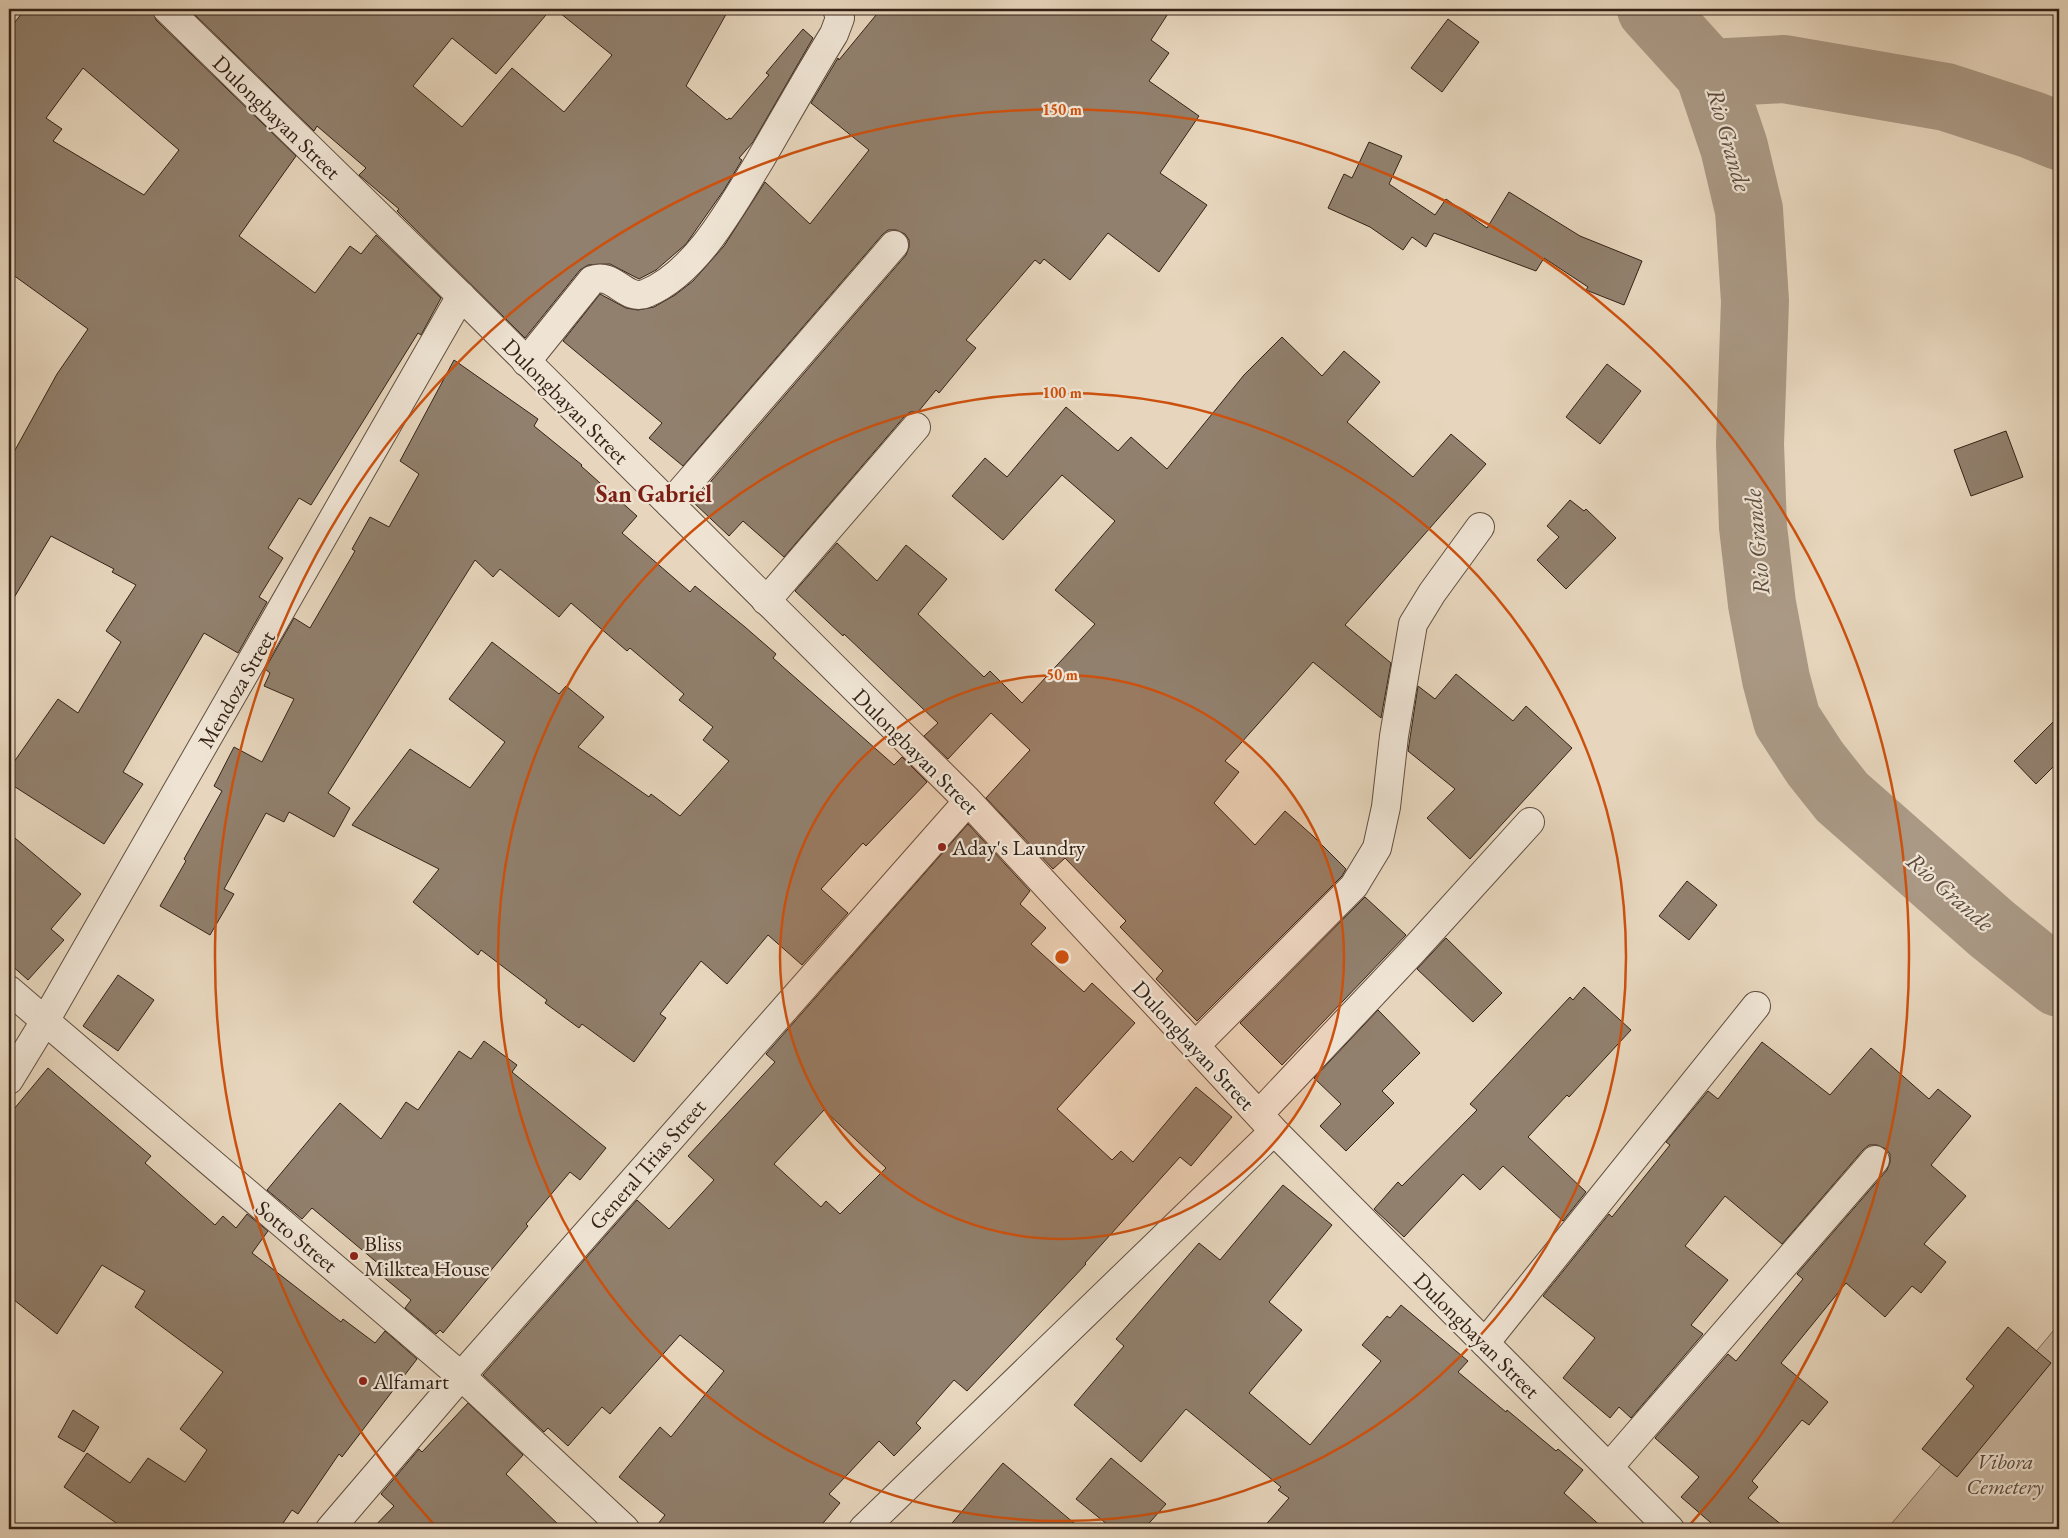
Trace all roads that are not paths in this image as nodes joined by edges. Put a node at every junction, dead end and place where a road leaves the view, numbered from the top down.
1 (167, 9) edge
2 (838, 9) edge
3 (894, 245) dead end
4 (461, 296) junction
5 (526, 362) junction
6 (916, 426) dead end
7 (670, 504) junction
8 (1480, 527) dead end
9 (766, 600) junction
10 (968, 801) junction
11 (1530, 822) dead end
12 (9, 990) edge
13 (1756, 1006) dead end
14 (45, 1021) junction
15 (1195, 1046) junction
16 (9, 1080) edge
17 (1266, 1122) junction
18 (1875, 1160) dead end
19 (1485, 1343) junction
20 (461, 1376) junction
21 (1609, 1467) junction
22 (330, 1529) edge
23 (625, 1529) edge
24 (863, 1529) edge
25 (1670, 1529) edge

1 - 4 street, Dulongbayan Street
2 - 5 street
3 - 7 street
4 - 5 street, Dulongbayan Street
4 - 14 street, Mendoza Street
5 - 7 street, Dulongbayan Street
6 - 9 street
7 - 9 street, Dulongbayan Street
8 - 15 street
9 - 10 street, Dulongbayan Street
10 - 15 street, Dulongbayan Street
10 - 20 street, General Trias Street
11 - 17 street
12 - 14 street, Sotto Street
13 - 19 street
14 - 16 street, Mendoza Street
14 - 20 street, Sotto Street
15 - 17 street, Dulongbayan Street
17 - 19 street, Dulongbayan Street
17 - 24 street
18 - 21 street
19 - 21 street, Dulongbayan Street
20 - 22 street, General Trias Street
20 - 23 street, Sotto Street
21 - 25 street, Dulongbayan Street

